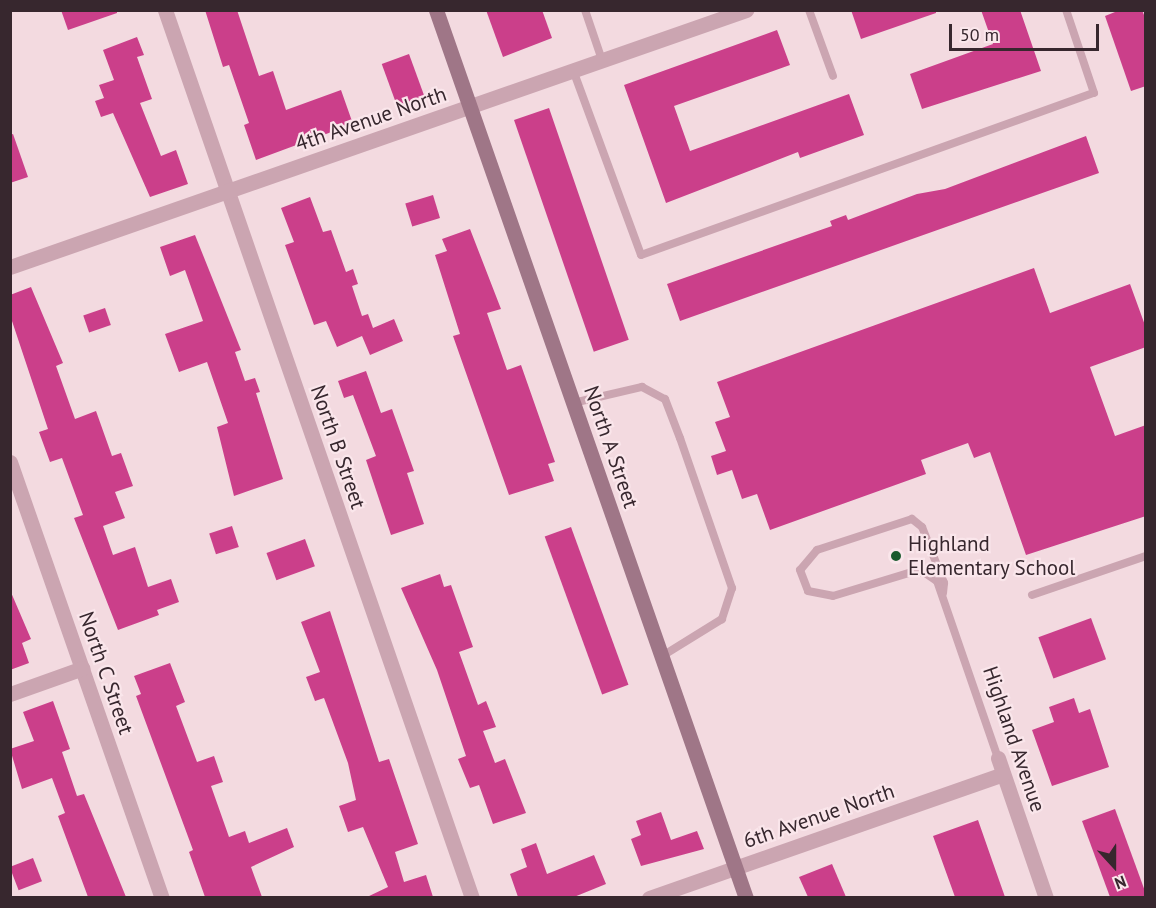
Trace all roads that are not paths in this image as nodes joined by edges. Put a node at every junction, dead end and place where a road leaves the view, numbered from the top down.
1 (165, 10) edge
2 (436, 10) edge
3 (585, 10) edge
4 (746, 10) edge
5 (809, 10) edge
6 (1066, 10) edge
7 (602, 60) junction
8 (573, 70) junction
9 (833, 76) dead end
10 (470, 107) junction
11 (227, 191) junction
12 (10, 267) edge
13 (573, 403) junction
14 (10, 462) edge
15 (1146, 556) edge
16 (943, 593) junction
17 (1032, 595) dead end
18 (662, 656) junction
19 (83, 668) junction
20 (10, 694) edge
21 (998, 758) joint
22 (1003, 774) junction
23 (735, 867) junction
24 (162, 897) edge
25 (472, 897) edge
26 (649, 897) edge
27 (746, 897) edge
28 (1046, 897) edge

1 - 11 street, North B Street
2 - 10 street, North A Street
3 - 7 lane
4 - 7 street, 4th Avenue North
5 - 9 lane
6 - 8 lane
7 - 8 street, 4th Avenue North
8 - 10 street, 4th Avenue North
10 - 11 street, 4th Avenue North
10 - 13 street, North A Street
11 - 12 street, 4th Avenue North
11 - 25 street, North B Street
13 - 18 street, North A Street
13 - 18 lane
14 - 19 street, North C Street
15 - 17 lane
16 - 16 lane, Highland Avenue
16 - 21 lane, Highland Avenue
18 - 23 street, North A Street
19 - 20 street
19 - 24 street, North C Street
21 - 22 street, Highland Avenue
22 - 23 street, 6th Avenue North
22 - 28 street, Highland Avenue
23 - 26 street, 6th Avenue North
23 - 27 street, North A Street

